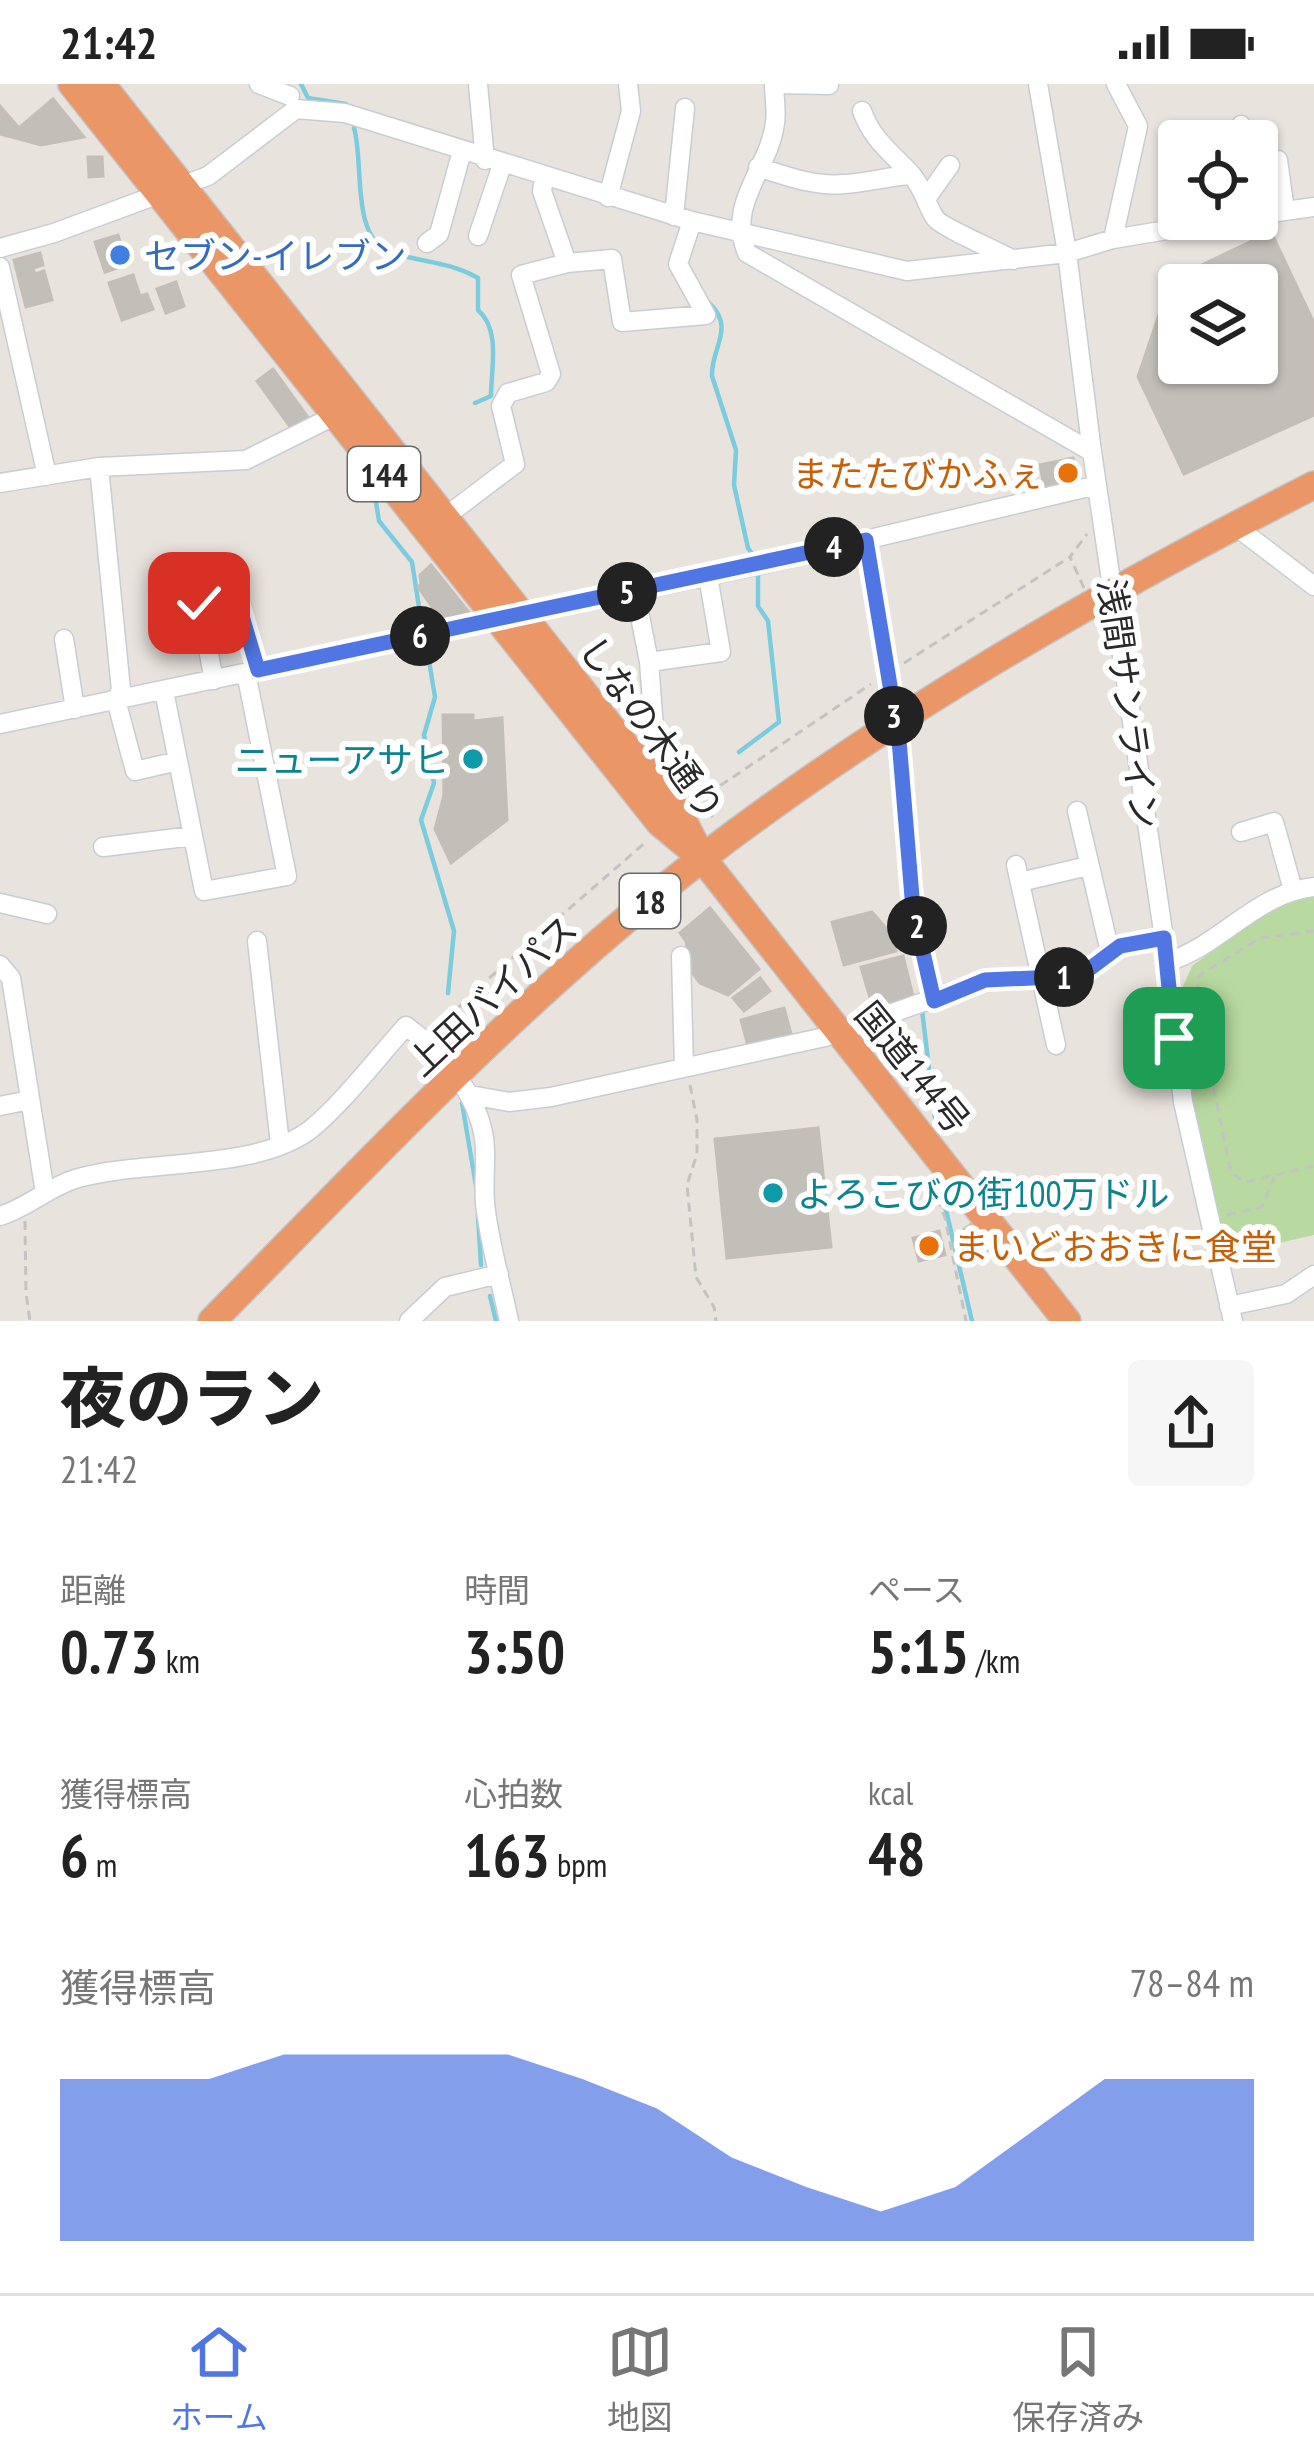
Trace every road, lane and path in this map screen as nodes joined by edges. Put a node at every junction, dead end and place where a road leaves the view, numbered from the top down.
1 (73, 84) edge
2 (101, 84) edge
3 (260, 84) edge
4 (478, 84) edge
5 (628, 84) edge
6 (774, 84) edge
7 (1038, 84) edge
8 (1116, 84) edge
9 (830, 85) edge
10 (292, 96) edge
11 (685, 108) dead end
12 (862, 111) dead end
13 (463, 151) junction
14 (1278, 160) dead end
15 (493, 162) junction
16 (950, 164) dead end
17 (758, 167) junction
18 (912, 175) junction
19 (544, 178) junction
20 (173, 191) junction
21 (928, 196) junction
22 (608, 197) junction
23 (1314, 207) edge
24 (1285, 211) junction
25 (1278, 212) edge
26 (683, 219) junction
27 (1158, 231) edge
28 (739, 234) junction
29 (478, 236) dead end
30 (1113, 239) junction
31 (427, 243) dead end
32 (0, 248) edge
33 (1067, 253) junction
34 (1012, 260) junction
35 (567, 263) junction
36 (0, 267) edge
37 (337, 415) junction
38 (1092, 452) junction
39 (99, 467) junction
40 (47, 476) junction
41 (0, 483) edge
42 (1097, 485) junction
43 (1314, 485) edge
44 (1314, 499) edge
45 (445, 518) junction
46 (1093, 526) dead end
47 (1243, 531) junction
48 (866, 540) junction
49 (1157, 569) junction
50 (707, 575) junction
51 (194, 578) dead end
52 (1314, 586) edge
53 (1085, 589) dead end
54 (635, 591) junction
55 (1114, 595) junction
56 (199, 603) junction
57 (510, 616) junction
58 (64, 639) dead end
59 (649, 662) junction
60 (252, 672) junction
61 (214, 680) junction
62 (164, 691) junction
63 (116, 700) junction
64 (75, 709) junction
65 (0, 721) edge
66 (896, 724) junction
67 (654, 728) dead end
68 (178, 761) junction
69 (689, 806) dead end
70 (1076, 811) dead end
71 (713, 824) dead end
72 (1241, 832) dead end
73 (654, 835) dead end
74 (193, 836) junction
75 (103, 848) dead end
76 (702, 858) junction
77 (1088, 866) junction
78 (1314, 887) edge
79 (1293, 890) junction
80 (0, 903) edge
81 (47, 914) dead end
82 (1314, 931) edge
83 (1164, 938) junction
84 (257, 940) dead end
85 (1110, 952) junction
86 (681, 956) dead end
87 (1167, 962) junction
88 (0, 965) edge
89 (1040, 978) junction
90 (934, 1001) junction
91 (838, 1032) junction
92 (425, 1040) junction
93 (1056, 1045) dead end
94 (684, 1067) junction
95 (462, 1085) junction
96 (31, 1100) junction
97 (0, 1106) edge
98 (280, 1144) junction
99 (1314, 1166) edge
100 (1274, 1176) junction
101 (931, 1181) dead end
102 (45, 1192) junction
103 (25, 1208) junction
104 (0, 1216) edge
105 (1208, 1220) junction
106 (499, 1274) junction
107 (1314, 1275) edge
108 (1231, 1313) edge
109 (30, 1321) edge
110 (212, 1321) edge
111 (410, 1321) edge
112 (509, 1321) edge
113 (716, 1321) edge
114 (967, 1321) edge
115 (1067, 1321) edge

1 - 20 highway, しなの木通り / 144
2 - 20 highway, しなの木通り / 144
3 - 10 street
4 - 15 street
5 - 22 street
6 - 9 street
6 - 17 street
7 - 33 street, 浅間サンライン
8 - 30 street
10 - 13 street
10 - 20 street
11 - 26 street
12 - 18 street
13 - 15 street
13 - 31 street
14 - 24 street
15 - 19 street
15 - 29 street
16 - 21 street
17 - 18 street
17 - 28 street
18 - 21 street
19 - 22 street
19 - 35 street
20 - 32 street
20 - 37 highway, しなの木通り / 144
20 - 45 highway, しなの木通り / 144
21 - 34 street
22 - 26 street
23 - 24 street
24 - 25 street
26 - 28 street
26 - 35 street
27 - 30 street
28 - 34 street
28 - 38 street
30 - 33 street
33 - 34 street
33 - 38 street, 浅間サンライン
35 - 45 street
36 - 40 street
37 - 39 street
37 - 57 highway, しなの木通り / 144
38 - 42 street, 浅間サンライン
39 - 40 street
39 - 63 street
40 - 41 street
42 - 48 street
42 - 55 street, 浅間サンライン
43 - 49 highway, 上田バイパス / 18
44 - 47 highway, 上田バイパス / 18
45 - 57 highway, しなの木通り / 144
46 - 53 path
47 - 49 highway, 上田バイパス / 18
47 - 52 street
48 - 50 street
48 - 66 street
49 - 55 highway, 上田バイパス / 18
50 - 54 street
50 - 59 street
51 - 56 street
54 - 57 street
54 - 59 street
55 - 66 highway, 上田バイパス / 18
55 - 83 street, 浅間サンライン
56 - 60 street
56 - 61 street
57 - 60 street
57 - 76 highway, しなの木通り / 144
58 - 64 street
59 - 67 street
60 - 61 street
60 - 74 street
61 - 62 street
62 - 63 street
62 - 68 street
63 - 64 street
63 - 68 street
64 - 65 street
66 - 76 highway, 上田バイパス / 18
66 - 90 street
68 - 74 street
69 - 71 path
70 - 77 street
72 - 79 street
73 - 92 path
74 - 75 street
76 - 91 highway, 国道144号 / 144
76 - 95 highway, 上田バイパス / 18
77 - 85 street
77 - 89 street
78 - 79 street
79 - 87 street
80 - 81 street
82 - 100 path
83 - 85 street
83 - 87 street, 浅間サンライン
84 - 98 street
85 - 89 street
86 - 94 street
87 - 105 street, 浅間サンライン
88 - 96 street
89 - 90 street
89 - 93 street
90 - 91 street
91 - 94 street
91 - 115 highway, 国道144号 / 144
92 - 95 street
92 - 98 street
94 - 95 street
94 - 113 path
95 - 106 street
95 - 110 highway, 上田バイパス / 18
96 - 97 street
96 - 102 street
98 - 102 street
99 - 100 path
100 - 105 path
101 - 114 path
102 - 103 street
103 - 104 street
103 - 109 path
105 - 108 street, 浅間サンライン
106 - 111 street
106 - 112 street
107 - 108 street

